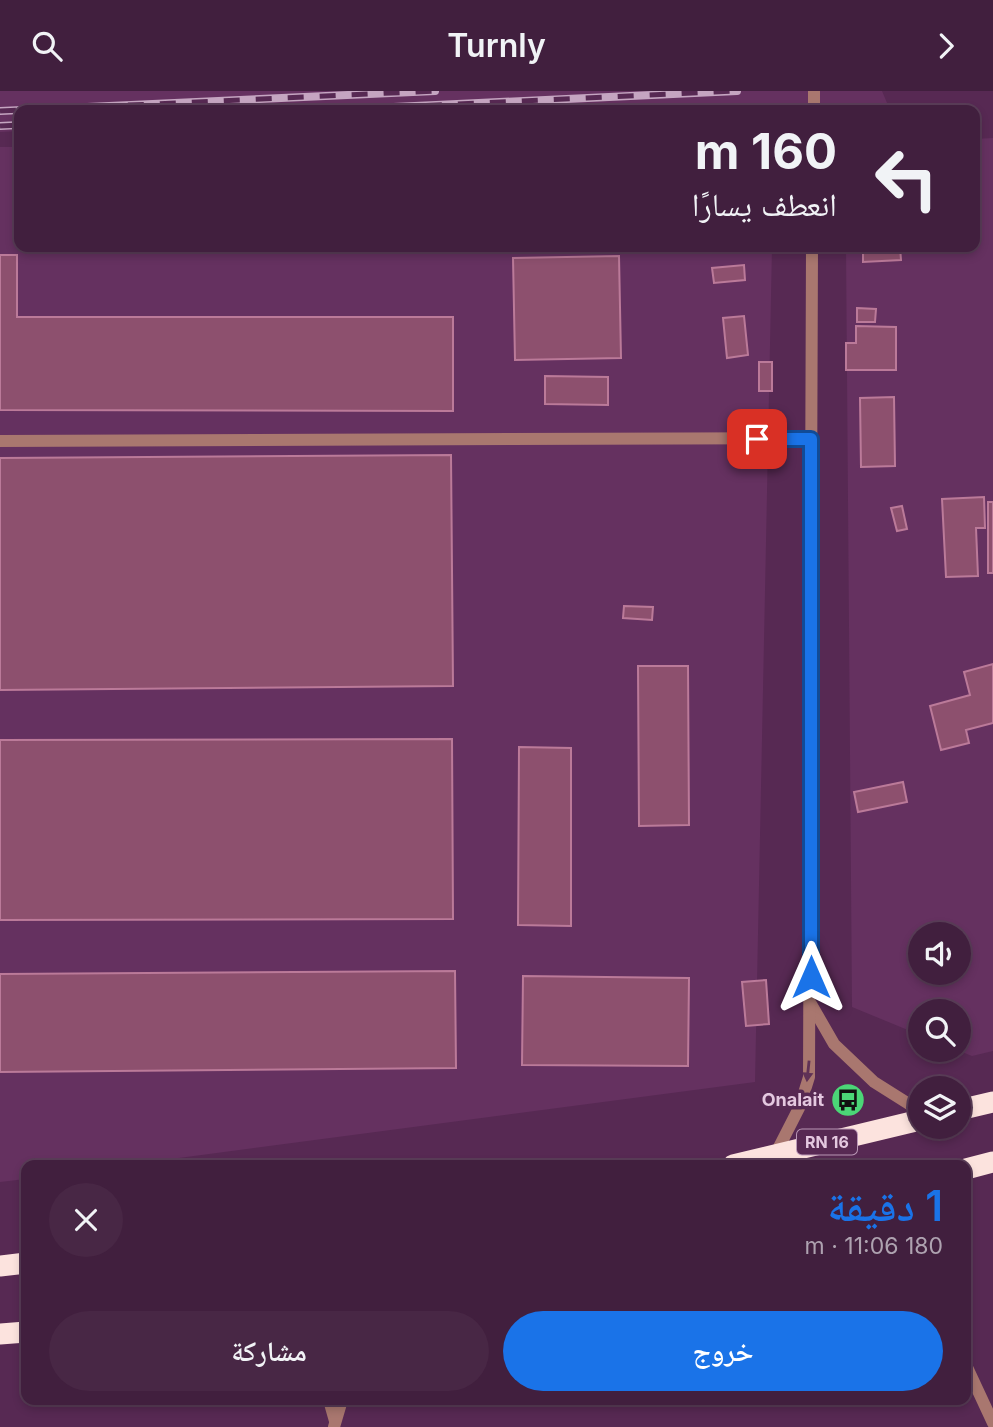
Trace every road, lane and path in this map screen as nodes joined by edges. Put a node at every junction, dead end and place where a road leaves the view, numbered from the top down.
1 (813, 252) edge
2 (811, 439) junction
3 (0, 441) edge
4 (811, 1003) junction
5 (993, 1102) edge
6 (908, 1104) edge
7 (971, 1107) edge
8 (908, 1123) edge
9 (775, 1155) junction
10 (754, 1160) edge
11 (993, 1162) edge
12 (971, 1167) edge
13 (21, 1264) edge
14 (0, 1266) edge
15 (21, 1332) edge
16 (0, 1334) edge
17 (971, 1377) edge
18 (330, 1405) edge
19 (341, 1405) edge
20 (993, 1423) edge
21 (335, 1424) edge

1 - 2 street
2 - 3 street
2 - 4 street
4 - 6 street
4 -> 9 street
5 - 7 highway
8 - 9 highway, RN 16
9 - 10 highway, RN 16
11 - 12 highway
13 - 14 highway
15 - 16 highway
17 - 20 street
18 - 21 street
19 - 21 street

